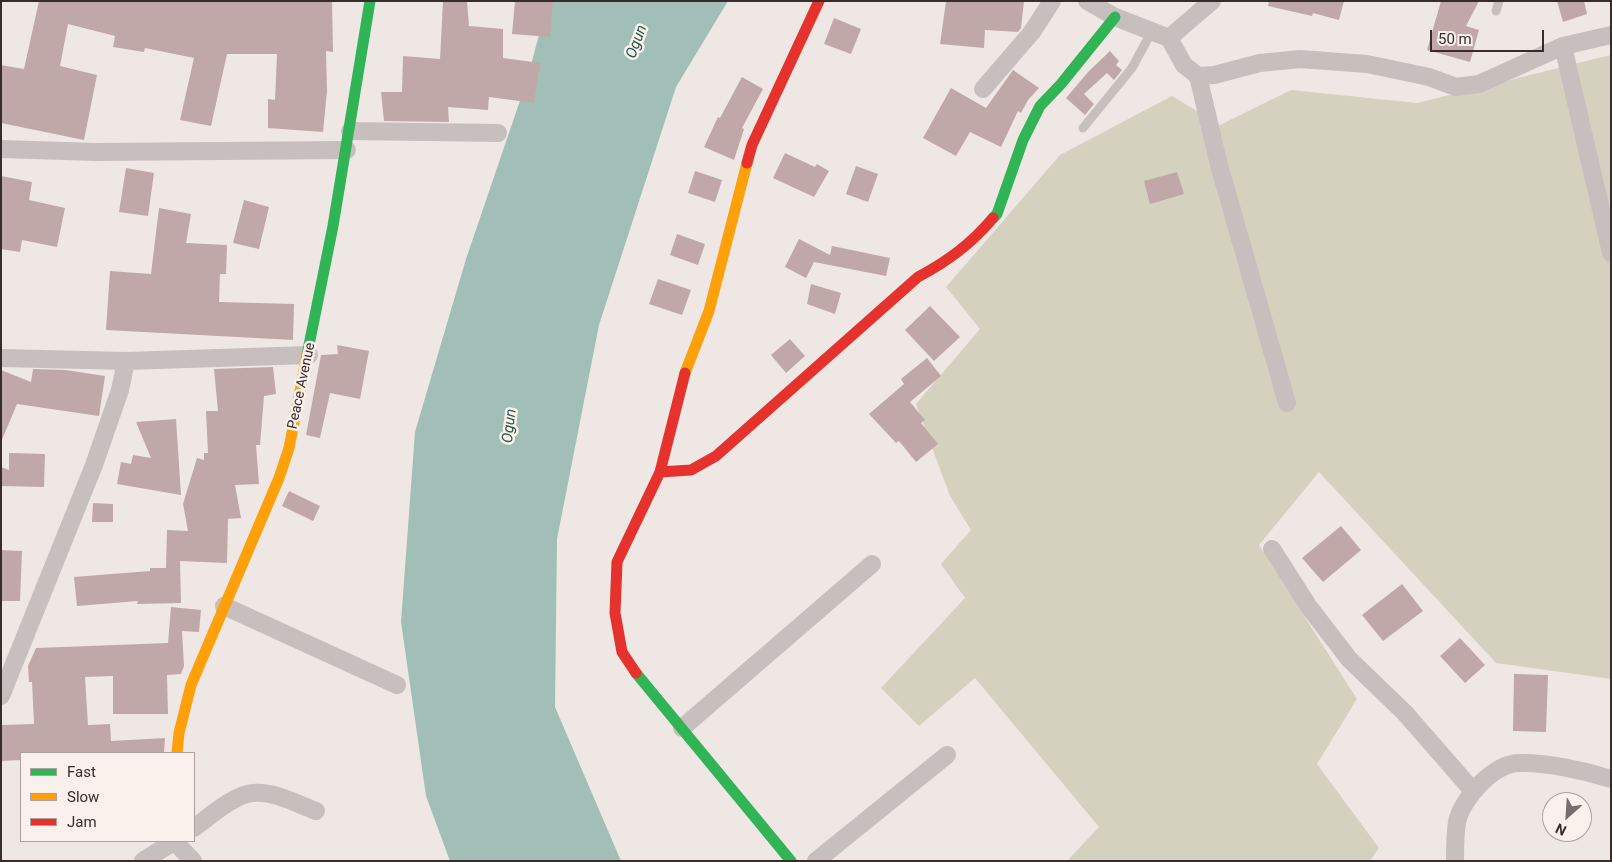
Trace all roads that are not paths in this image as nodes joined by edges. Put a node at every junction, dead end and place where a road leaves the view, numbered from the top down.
1 (370, 1) edge
2 (818, 1) edge
3 (1052, 1) edge
4 (1087, 1) edge
5 (1212, 1) edge
6 (1499, 1) edge
7 (1496, 11) dead end
8 (1115, 17) junction
9 (1152, 31) junction
10 (1611, 35) edge
11 (1168, 38) junction
12 (1564, 46) junction
13 (1198, 76) junction
14 (982, 89) dead end
15 (1083, 128) dead end
16 (350, 131) junction
17 (498, 133) dead end
18 (1, 149) edge
19 (347, 150) junction
20 (1611, 253) edge
21 (309, 355) junction
22 (1, 358) edge
23 (126, 361) junction
24 (1287, 403) dead end
25 (660, 472) junction
26 (1272, 548) dead end
27 (872, 564) dead end
28 (224, 606) junction
29 (397, 685) dead end
30 (1, 696) edge
31 (682, 728) junction
32 (177, 752) edge
33 (947, 755) dead end
34 (1611, 779) edge
35 (1473, 791) junction
36 (316, 811) dead end
37 (195, 827) edge
38 (172, 842) edge
39 (175, 842) edge
40 (144, 861) edge
41 (193, 861) edge
42 (791, 861) edge
43 (816, 861) edge
44 (1455, 861) edge

1 - 16 street, Peace Avenue
2 - 25 street
3 - 14 street
4 - 8 street
5 - 11 street
6 - 7 lane
8 - 9 street
8 - 25 street
9 - 11 street
9 - 15 lane
10 - 12 street
11 - 13 street
12 - 13 street
12 - 20 street
13 - 24 street
16 - 17 street
16 - 19 street, Peace Avenue
18 - 19 street
19 - 21 street, Peace Avenue
21 - 23 street
21 - 28 street, Peace Avenue
22 - 23 street
23 - 30 street
25 - 31 street
26 - 35 street
27 - 31 street
28 - 29 street
28 - 32 street, Peace Avenue
31 - 42 street
33 - 43 street
34 - 35 street
35 - 44 street
36 - 37 street
38 - 40 street
39 - 41 street

